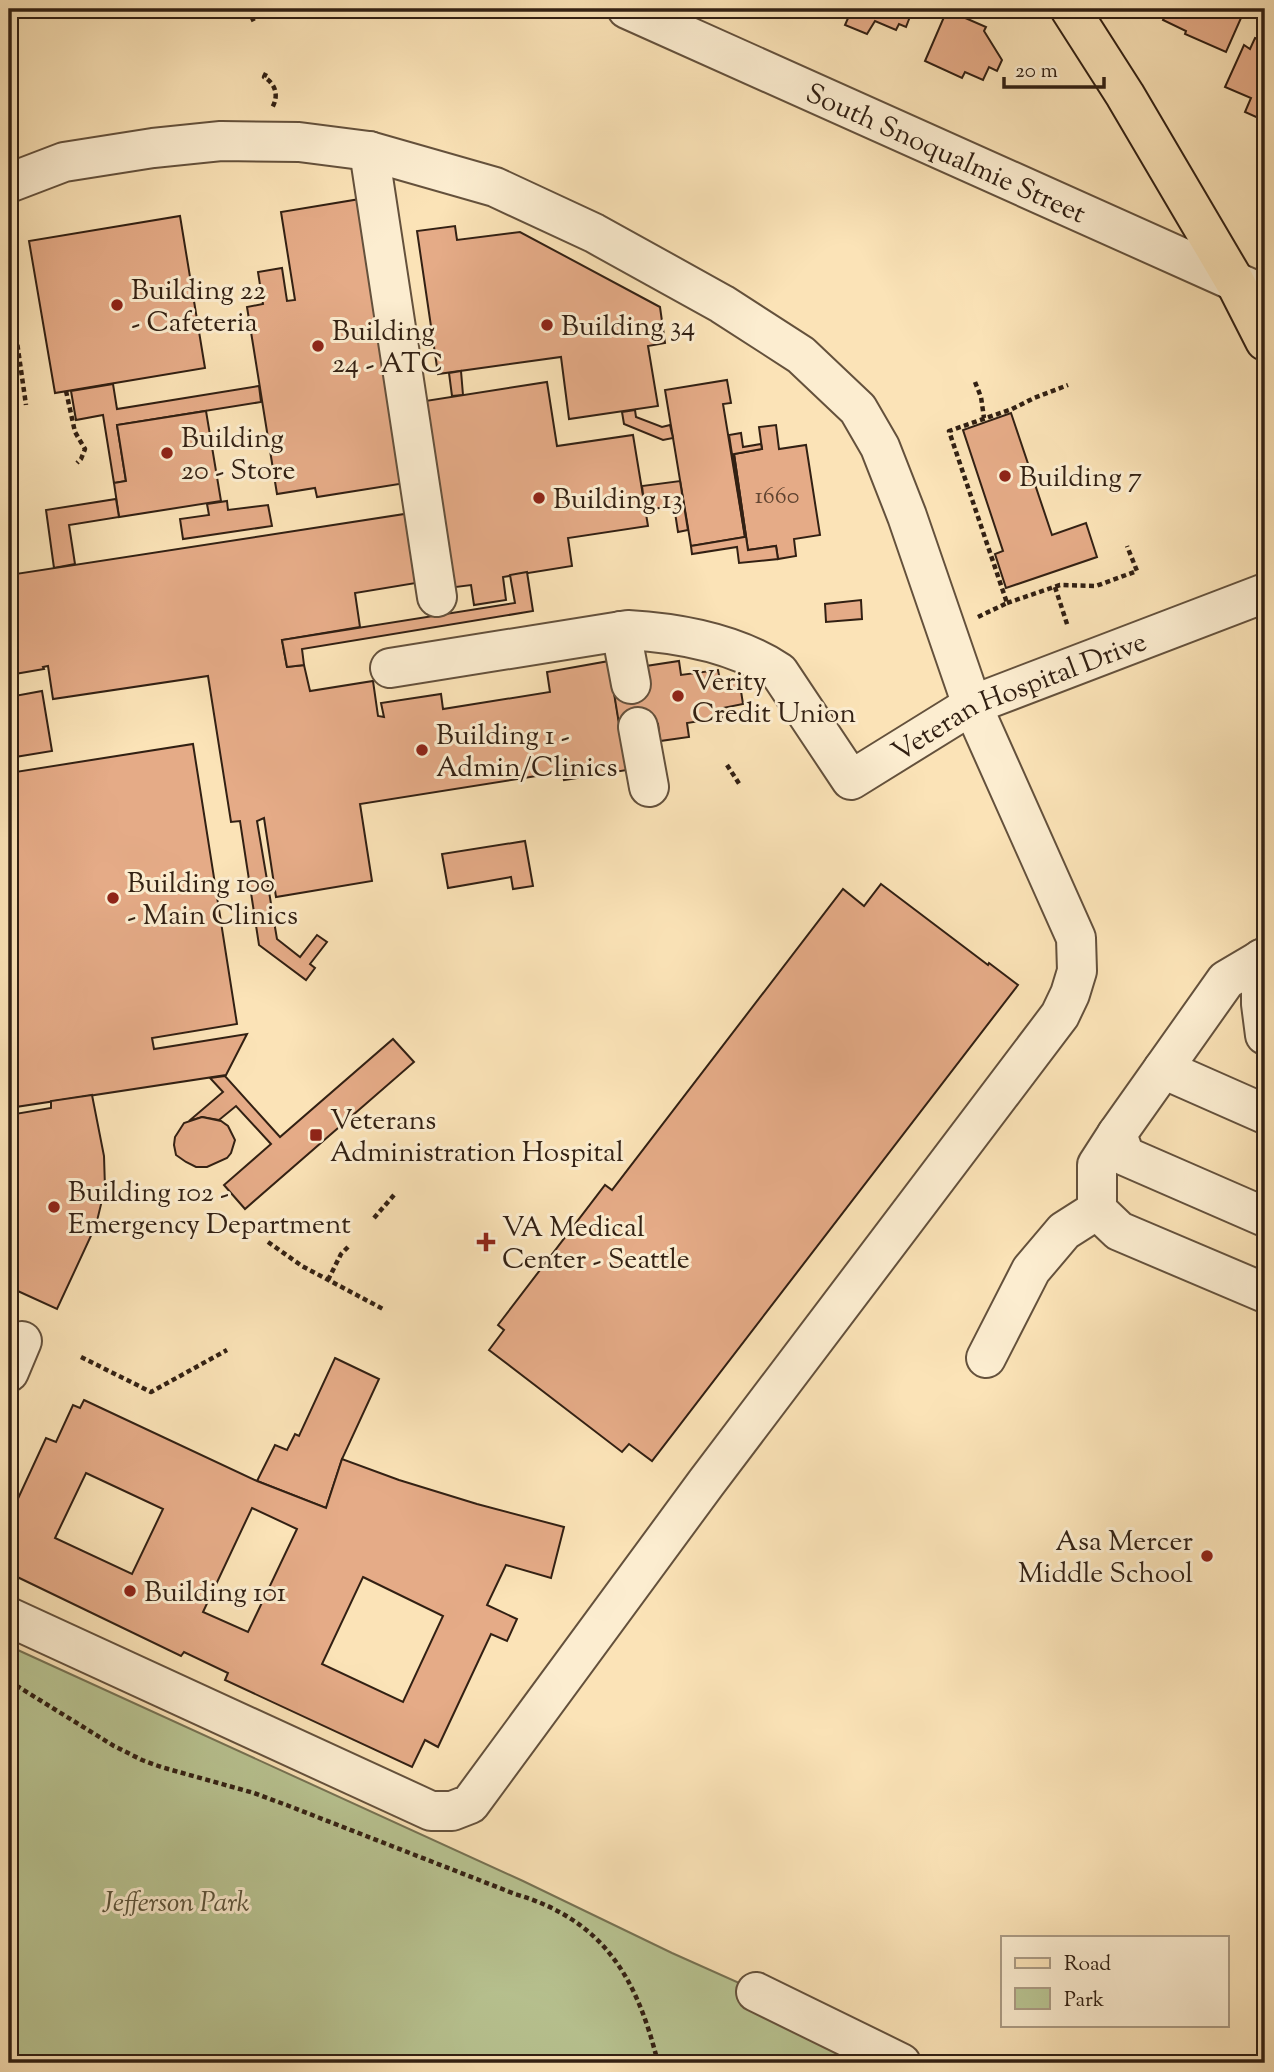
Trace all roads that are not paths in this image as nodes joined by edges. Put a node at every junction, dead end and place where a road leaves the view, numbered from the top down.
1 (627, 9) edge
2 (1070, 9) edge
3 (369, 151) junction
4 (9, 183) edge
5 (1250, 289) edge
6 (1265, 341) edge
7 (1265, 593) edge
8 (438, 597) dead end
9 (1192, 621) junction
10 (1265, 622) edge
11 (621, 631) junction
12 (390, 668) dead end
13 (631, 684) dead end
14 (972, 705) junction
15 (638, 727) dead end
16 (649, 787) dead end
17 (1263, 958) edge
18 (1265, 1035) edge
19 (1163, 1069) junction
20 (1265, 1114) edge
21 (1117, 1134) junction
22 (1097, 1210) junction
23 (1265, 1217) edge
24 (1265, 1293) edge
25 (986, 1358) dead end
26 (9, 1617) edge
27 (756, 1992) dead end
28 (901, 2063) edge

1 - 5 street, South Snoqualmie Street
2 - 5 main road
3 - 4 street
3 - 8 street
3 - 14 street
5 - 6 main road
7 - 9 street, Veteran Hospital Drive
9 - 10 street, Veteran Hospital Drive
9 - 14 street, Veteran Hospital Drive
11 - 12 street
11 - 13 street
11 - 14 street, Veteran Hospital Drive
14 - 26 street
15 - 16 street
17 - 18 street
17 - 19 street
19 - 20 street
19 - 21 street
21 - 22 street
21 - 23 street
22 - 24 street
22 - 25 street
27 - 28 street

